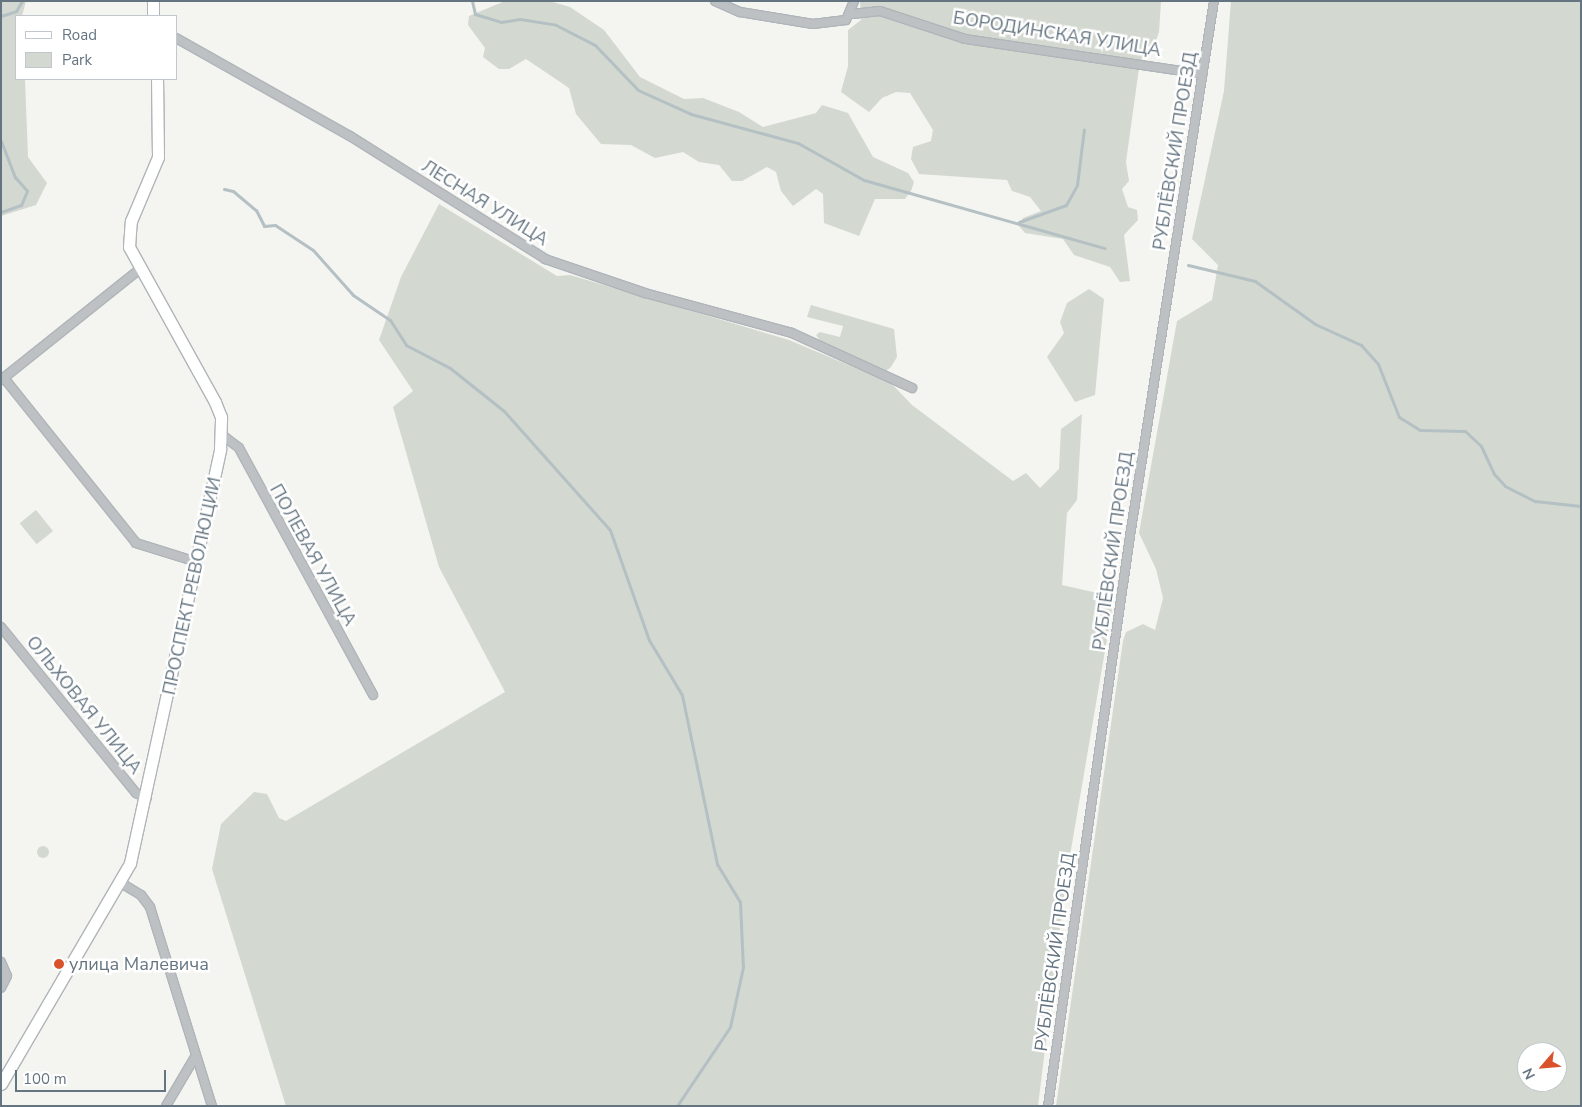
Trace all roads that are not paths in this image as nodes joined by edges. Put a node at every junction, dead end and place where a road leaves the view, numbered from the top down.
1 (153, 1) edge
2 (715, 1) edge
3 (854, 1) edge
4 (1214, 1) edge
5 (852, 14) junction
6 (153, 15) edge
7 (178, 39) edge
8 (1202, 74) junction
9 (157, 80) edge
10 (139, 270) junction
11 (3, 379) edge
12 (912, 388) dead end
13 (222, 435) junction
14 (197, 562) junction
15 (1, 627) edge
16 (373, 695) dead end
17 (147, 798) junction
18 (120, 883) junction
19 (1, 962) edge
20 (1, 988) edge
21 (196, 1055) junction
22 (1, 1084) edge
23 (166, 1106) edge
24 (212, 1106) edge
25 (1048, 1106) edge

1 - 6 street
2 - 5 street
3 - 5 street
4 - 8 street, РУБЛЁВСКИЙ ПРОЕЗД
5 - 8 street, БОРОДИНСКАЯ УЛИЦА
7 - 12 street, ЛЕСНАЯ УЛИЦА
8 - 25 street, РУБЛЁВСКИЙ ПРОЕЗД
9 - 10 street, ПРОСПЕКТ РЕВОЛЮЦИИ
10 - 11 street
10 - 13 street, ПРОСПЕКТ РЕВОЛЮЦИИ
11 - 14 street
13 - 14 street, ПРОСПЕКТ РЕВОЛЮЦИИ
13 - 16 street, ПОЛЕВАЯ УЛИЦА
14 - 17 street, ПРОСПЕКТ РЕВОЛЮЦИИ
15 - 17 street, ОЛЬХОВАЯ УЛИЦА
17 - 18 street, ПРОСПЕКТ РЕВОЛЮЦИИ
18 - 21 street
18 - 22 street, ПРОСПЕКТ РЕВОЛЮЦИИ
19 - 20 street
21 - 23 street
21 - 24 street

